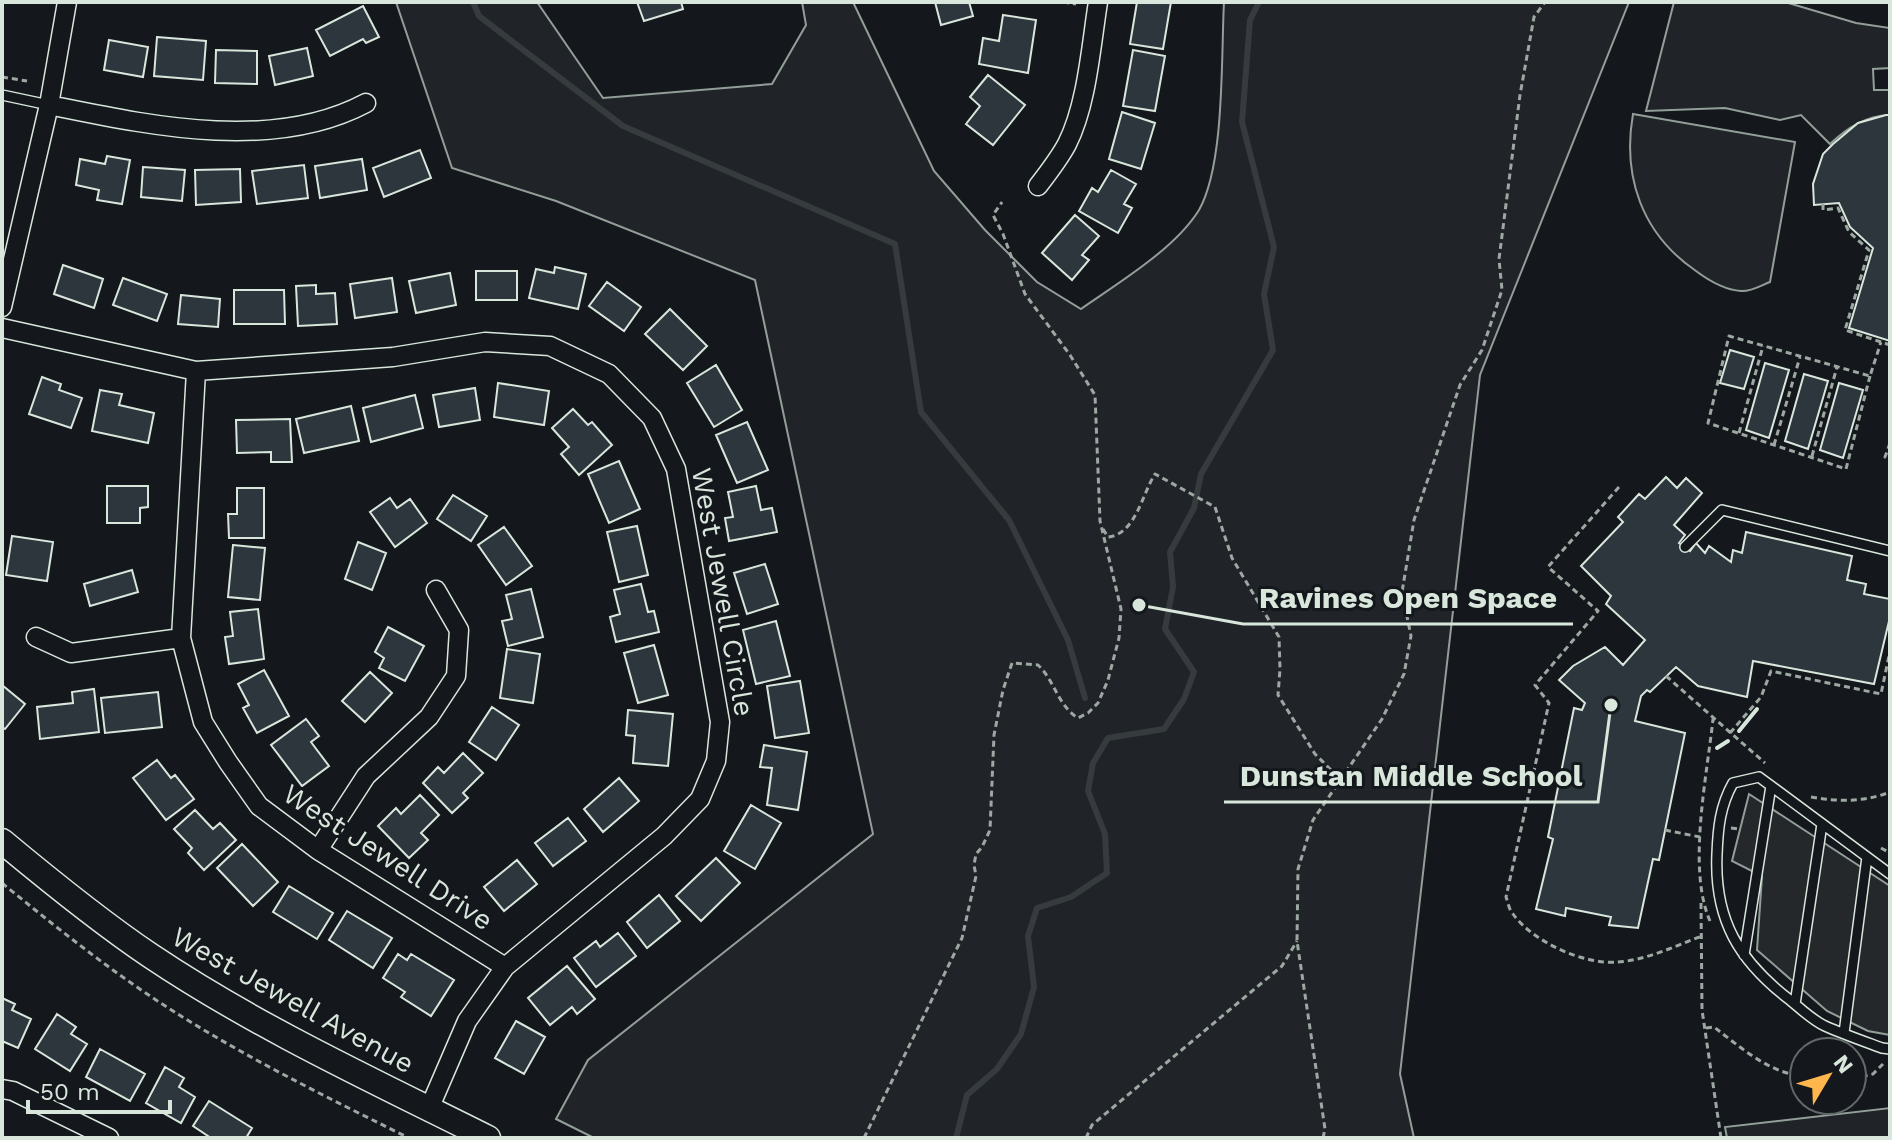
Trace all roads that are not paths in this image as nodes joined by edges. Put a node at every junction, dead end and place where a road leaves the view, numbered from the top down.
1 (67, 2) edge
2 (1098, 2) edge
3 (2, 95) edge
4 (366, 103) dead end
5 (49, 105) junction
6 (1038, 186) dead end
7 (2, 307) edge
8 (2, 328) edge
9 (196, 371) junction
10 (1685, 547) dead end
11 (1890, 551) edge
12 (436, 590) dead end
13 (36, 637) dead end
14 (181, 638) junction
15 (1771, 786) junction
16 (1822, 824) junction
17 (2, 841) edge
18 (318, 850) junction
19 (1867, 857) junction
20 (1890, 874) edge
21 (1744, 955) junction
22 (505, 967) junction
23 (1795, 1004) junction
24 (1844, 1033) junction
25 (1890, 1049) edge
26 (2, 1089) edge
27 (429, 1109) junction
28 (109, 1138) edge
29 (488, 1138) edge

1 - 5 street
2 - 6 street
3 - 5 lane
4 - 5 street
5 - 7 street
8 - 9 street, West Jewell Circle
9 - 14 street, West Jewell Drive
9 - 22 street, West Jewell Circle
10 - 11 lane
12 - 18 street
13 - 14 street
14 - 18 street, West Jewell Drive
15 - 16 lane
15 - 21 lane
15 - 21 lane
16 - 19 lane
16 - 23 lane
17 - 27 main road, West Jewell Avenue
18 - 22 street, West Jewell Drive
19 - 20 lane
19 - 24 lane
21 - 23 lane
22 - 27 street, West Jewell Circle
23 - 24 lane
24 - 25 lane
26 - 28 street
27 - 29 main road, West Jewell Avenue

